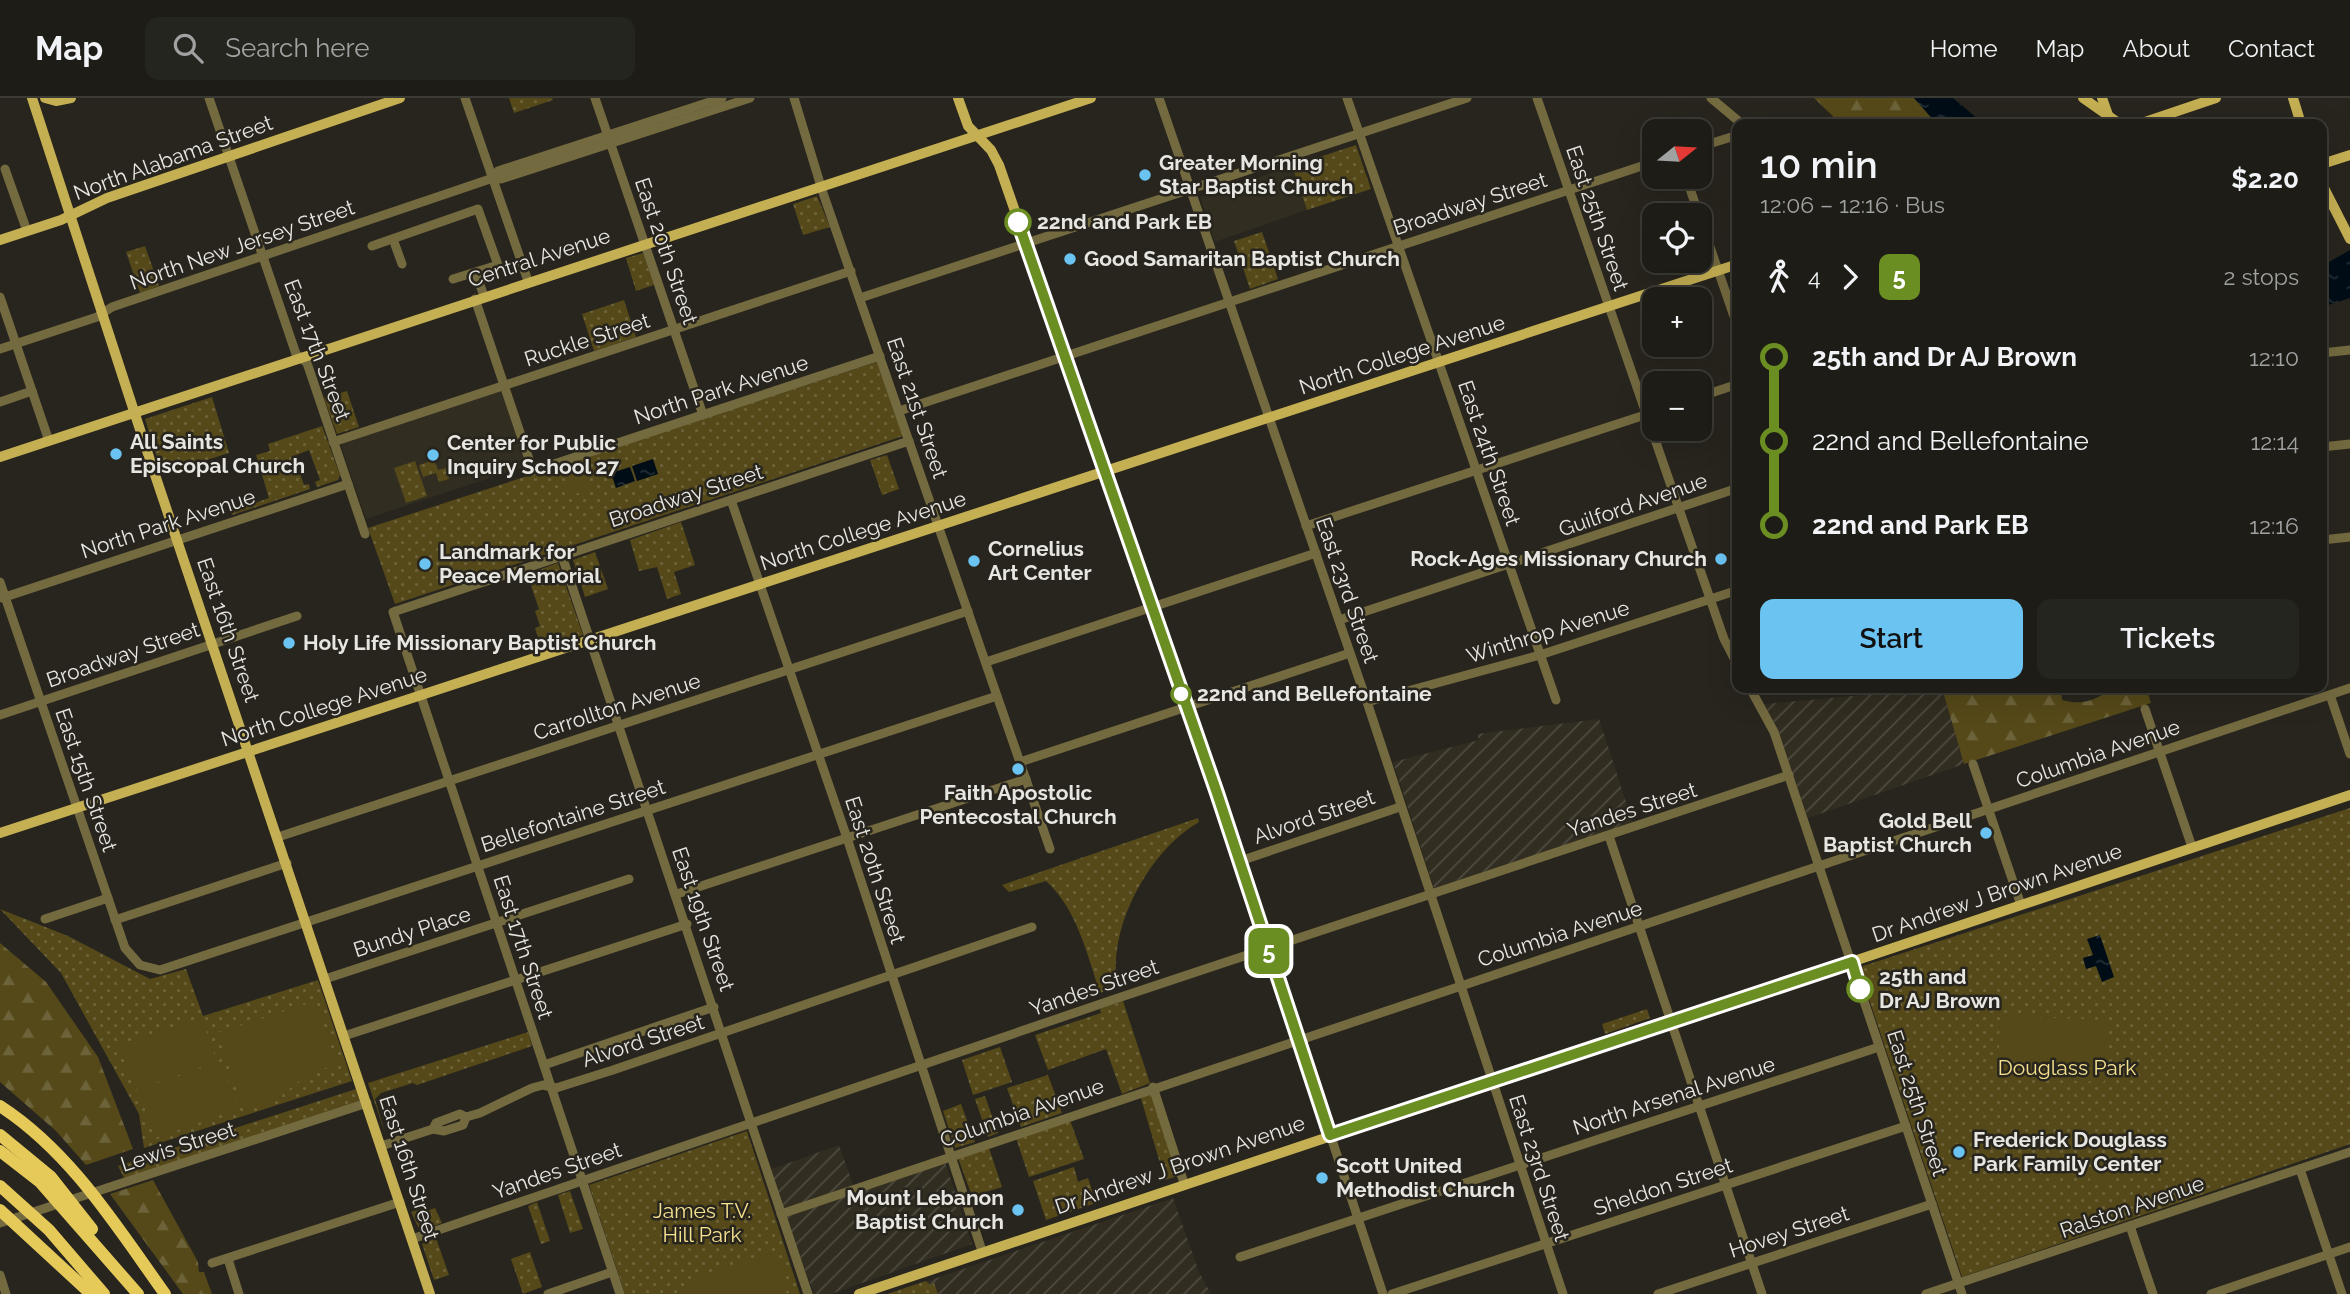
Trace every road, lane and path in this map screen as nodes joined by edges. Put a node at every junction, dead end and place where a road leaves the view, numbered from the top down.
1 (32, 98) edge
2 (45, 98) edge
3 (71, 98) edge
4 (209, 98) edge
5 (400, 98) edge
6 (466, 98) edge
7 (595, 98) edge
8 (722, 98) edge
9 (750, 98) edge
10 (794, 98) edge
11 (958, 98) edge
12 (1091, 98) edge
13 (1159, 98) edge
14 (1347, 98) edge
15 (1467, 98) edge
16 (1536, 98) edge
17 (1711, 98) edge
18 (2083, 98) edge
19 (2102, 98) edge
20 (2216, 98) edge
21 (2293, 98) edge
22 (2108, 115) junction
23 (1736, 119) edge
24 (2113, 119) edge
25 (2154, 119) edge
26 (2299, 119) edge
27 (1359, 134) junction
28 (977, 135) junction
29 (1732, 137) edge
30 (609, 139) junction
31 (1712, 143) edge
32 (2350, 155) edge
33 (229, 156) junction
34 (2327, 162) edge
35 (1642, 166) edge
36 (5, 169) dead end
37 (495, 177) junction
38 (823, 185) junction
39 (1191, 189) junction
40 (1569, 190) junction
41 (2327, 196) edge
42 (70, 216) junction
43 (27, 232) junction
44 (393, 239) junction
45 (2350, 239) edge
46 (0, 240) edge
47 (645, 243) junction
48 (1026, 244) junction
49 (372, 246) dead end
50 (1398, 246) junction
51 (1712, 253) edge
52 (262, 256) junction
53 (402, 264) dead end
54 (1732, 266) edge
55 (851, 271) junction
56 (1718, 271) junction
57 (476, 274) junction
58 (453, 279) dead end
59 (528, 281) junction
60 (0, 297) edge
61 (480, 298) junction
62 (860, 298) junction
63 (1229, 302) junction
64 (1608, 306) junction
65 (1732, 311) edge
66 (103, 313) junction
67 (674, 330) junction
68 (16, 344) junction
69 (0, 349) edge
70 (2350, 350) edge
71 (2327, 352) edge
72 (880, 356) junction
73 (1065, 356) junction
74 (301, 358) junction
75 (1439, 363) junction
76 (504, 385) junction
77 (1732, 386) edge
78 (32, 391) junction
79 (1642, 393) edge
80 (1712, 393) edge
81 (0, 402) edge
82 (899, 411) junction
83 (134, 413) junction
84 (703, 415) junction
85 (1642, 416) edge
86 (1269, 419) junction
87 (49, 441) junction
88 (909, 441) junction
89 (1658, 441) edge
90 (333, 442) junction
91 (2350, 444) edge
92 (2327, 446) edge
93 (0, 457) edge
94 (1477, 471) junction
95 (1105, 472) junction
96 (348, 484) junction
97 (1732, 490) edge
98 (732, 500) junction
99 (1678, 508) junction
100 (1307, 526) junction
101 (939, 527) junction
102 (365, 534) dead end
103 (2350, 537) edge
104 (2327, 539) edge
105 (177, 540) junction
106 (1316, 553) junction
107 (562, 556) junction
108 (1510, 565) junction
109 (0, 582) edge
110 (760, 584) junction
111 (1732, 592) edge
112 (2, 597) edge
113 (1710, 599) junction
114 (1152, 608) junction
115 (968, 611) junction
116 (393, 612) joint
117 (297, 617) dead end
118 (1339, 621) junction
119 (590, 640) junction
120 (212, 644) junction
121 (1350, 653) junction
122 (1540, 655) junction
123 (1732, 655) edge
124 (985, 662) junction
125 (789, 669) junction
126 (2350, 688) edge
127 (1753, 693) edge
128 (2330, 695) junction
129 (420, 696) junction
130 (997, 696) junction
131 (1556, 700) dead end
132 (41, 701) junction
133 (1367, 702) junction
134 (1186, 707) junction
135 (2145, 709) dead end
136 (0, 715) edge
137 (619, 725) junction
138 (248, 751) junction
139 (2160, 752) junction
140 (818, 754) junction
141 (2350, 754) edge
142 (1020, 762) junction
143 (1973, 764) dead end
144 (1788, 775) junction
145 (1026, 779) junction
146 (449, 780) junction
147 (2350, 795) edge
148 (78, 807) junction
149 (1400, 807) junction
150 (1991, 809) junction
151 (648, 810) junction
152 (0, 833) edge
153 (1609, 836) junction
154 (278, 837) junction
155 (847, 838) junction
156 (2192, 847) junction
157 (1050, 849) dead end
158 (1240, 861) junction
159 (286, 863) junction
160 (478, 866) junction
161 (1820, 866) junction
162 (629, 879) dead end
163 (677, 894) junction
164 (1430, 894) junction
165 (108, 898) junction
166 (2021, 905) junction
167 (45, 919) dead end
168 (115, 920) junction
169 (306, 922) junction
170 (497, 922) junction
171 (687, 925) junction
172 (1639, 926) junction
173 (1032, 927) dead end
174 (1268, 948) junction
175 (1852, 962) junction
176 (159, 970) joint
177 (891, 975) junction
178 (325, 979) junction
179 (516, 980) junction
180 (1460, 985) junction
181 (714, 1007) junction
182 (1671, 1021) junction
183 (722, 1033) junction
184 (344, 1036) junction
185 (1298, 1039) junction
186 (1880, 1047) junction
187 (544, 1065) junction
188 (921, 1065) junction
189 (1492, 1081) junction
190 (551, 1087) junction
191 (1153, 1087) junction
192 (367, 1103) junction
193 (0, 1106) edge
194 (1699, 1106) junction
195 (752, 1123) junction
196 (1906, 1126) junction
197 (0, 1135) edge
198 (1330, 1135) junction
199 (381, 1146) junction
200 (0, 1151) edge
201 (2350, 1152) edge
202 (951, 1156) junction
203 (1520, 1166) junction
204 (2300, 1169) junction
205 (45, 1180) junction
206 (582, 1181) junction
207 (1184, 1183) junction
208 (1726, 1185) junction
209 (4, 1189) edge
210 (400, 1202) junction
211 (1932, 1204) junction
212 (0, 1210) edge
213 (781, 1214) junction
214 (1358, 1218) junction
215 (0, 1223) edge
216 (2130, 1226) junction
217 (412, 1240) junction
218 (1546, 1244) junction
219 (2350, 1247) edge
220 (982, 1251) junction
221 (2329, 1254) junction
222 (1240, 1257) dead end
223 (228, 1259) junction
224 (1752, 1263) junction
225 (212, 1264) dead end
226 (612, 1272) junction
227 (0, 1275) edge
228 (1959, 1284) junction
229 (6, 1294) edge
230 (91, 1294) edge
231 (103, 1294) edge
232 (138, 1294) edge
233 (166, 1294) edge
234 (239, 1294) edge
235 (430, 1294) edge
236 (548, 1294) edge
237 (620, 1294) edge
238 (808, 1294) edge
239 (859, 1294) edge
240 (1383, 1294) edge
241 (1392, 1294) edge
242 (1563, 1294) edge
243 (1658, 1294) edge
244 (1762, 1294) edge
245 (1926, 1294) edge
246 (1962, 1294) edge
247 (2152, 1294) edge
248 (2211, 1294) edge
249 (2342, 1294) edge

1 - 42 main road, East 16th Street
2 - 3 main road
4 - 33 street, East 17th Street
5 - 33 main road, North Alabama Street
6 - 37 street
7 - 30 street, East 20th Street
8 - 30 street, North New Jersey Street
9 - 30 street, North New Jersey Street
10 - 38 street, East 21st Street
11 - 28 main road
12 - 28 main road, Central Avenue
13 - 39 street, East 23rd Street
14 - 27 street, East 24th Street
15 - 27 street
16 - 40 street, East 25th Street
17 - 23 street
18 - 22 main road
19 - 22 main road
20 - 25 main road
21 - 26 main road
22 - 24 main road
27 - 39 street
27 - 50 street, East 24th Street
28 - 38 main road, Central Avenue
28 - 48 main road
29 - 31 street
30 - 37 street, North New Jersey Street
30 - 47 street, East 20th Street
32 - 34 main road
33 - 42 main road, North Alabama Street
33 - 52 street, East 17th Street
35 - 40 street, Broadway Street
36 - 43 street
37 - 52 street, North New Jersey Street
37 - 59 street
38 - 47 main road, Central Avenue
38 - 55 street, East 21st Street
39 - 48 street
39 - 63 street, East 23rd Street
40 - 50 street, Broadway Street
40 - 64 street, East 25th Street
41 - 45 main road
42 - 43 main road, North Alabama Street
42 - 66 main road, East 16th Street
43 - 46 main road, North Alabama Street
44 - 49 street
44 - 53 street
44 - 57 street
47 - 59 main road, Central Avenue
47 - 67 street, East 20th Street
48 - 62 street
48 - 73 main road
50 - 63 street, Broadway Street
50 - 75 street, East 24th Street
51 - 56 street
52 - 66 street, North New Jersey Street
52 - 74 street, East 17th Street
54 - 56 main road, North College Avenue
55 - 62 street, East 21st Street
55 - 67 street, Ruckle Street
56 - 64 main road, North College Avenue
56 - 65 street
57 - 58 street
57 - 61 street
59 - 61 main road, Central Avenue
60 - 68 street
61 - 74 main road, Central Avenue
61 - 76 street
62 - 72 street, East 21st Street
63 - 73 street, Broadway Street
63 - 86 street, East 23rd Street
64 - 75 main road, North College Avenue
64 - 79 street, East 25th Street
66 - 68 street, North New Jersey Street
66 - 83 main road, East 16th Street
67 - 76 street, Ruckle Street
67 - 84 street, East 20th Street
68 - 69 street, North New Jersey Street
68 - 78 street
70 - 71 street
72 - 82 street, East 21st Street
72 - 84 street, North Park Avenue
73 - 82 street, Broadway Street
73 - 95 main road
74 - 83 main road, Central Avenue
74 - 90 street, East 17th Street
75 - 86 main road, North College Avenue
75 - 94 street, East 24th Street
76 - 84 street, North Park Avenue
76 - 90 street, Ruckle Street
77 - 80 street
78 - 81 street
78 - 87 street
82 - 88 street, East 21st Street
83 - 87 main road, Central Avenue
83 - 105 main road, East 16th Street
85 - 94 street
86 - 95 main road, North College Avenue
86 - 100 street, East 23rd Street
87 - 93 main road, Central Avenue
88 - 98 street, Broadway Street
88 - 101 street, East 21st Street
89 - 99 street, East 25th Street
90 - 96 street, East 17th Street
91 - 92 street
94 - 100 street
94 - 108 street, East 24th Street
95 - 101 main road, North College Avenue
95 - 114 main road
96 - 102 street, East 17th Street
96 - 105 street, North Park Avenue
97 - 99 street, Guilford Avenue
98 - 107 street, Broadway Street
98 - 110 street, East 20th Street
99 - 108 street, Guilford Avenue
99 - 113 street, East 25th Street
100 - 106 street, East 23rd Street
101 - 110 main road, North College Avenue
101 - 115 street, East 21st Street
103 - 104 street
105 - 112 street, North Park Avenue
105 - 120 main road, East 16th Street
106 - 114 street
106 - 118 street, East 23rd Street
107 - 116 street, Broadway Street
107 - 119 street, East 19th Street
108 - 118 street, Guilford Avenue
108 - 122 street, East 24th Street
109 - 112 street, East 15th Street
110 - 119 main road, North College Avenue
110 - 125 street, East 20th Street
111 - 113 street, Winthrop Avenue
112 - 132 street, East 15th Street
113 - 122 street, Winthrop Avenue
113 - 123 street, East 25th Street
114 - 124 street
114 - 134 main road
115 - 124 street, East 21st Street
115 - 125 street, Carrollton Avenue
116 - 129 street, East 17th Street
117 - 120 street, Broadway Street
118 - 121 street, East 23rd Street
119 - 129 main road, North College Avenue
119 - 137 street, East 19th Street
120 - 132 street, Broadway Street
120 - 138 main road, East 16th Street
121 - 133 street, East 23rd Street
121 - 134 street
122 - 131 street, East 24th Street
122 - 133 street, Winthrop Avenue
124 - 130 street, East 21st Street
125 - 137 street, Carrollton Avenue
125 - 140 street, East 20th Street
126 - 128 street, Columbia Avenue
127 - 144 street, East 25th Street
128 - 139 street, Columbia Avenue
128 - 141 street
129 - 138 main road, North College Avenue
129 - 146 street, East 17th Street
130 - 140 street, Bellefontaine Street
130 - 142 street, East 21st Street
132 - 136 street, Broadway Street
132 - 148 street, East 15th Street
133 - 149 street, East 23rd Street
134 - 142 street
134 - 158 main road
135 - 139 street
137 - 146 street, Carrollton Avenue
137 - 151 street, East 19th Street
138 - 148 main road, North College Avenue
138 - 154 main road, East 16th Street
139 - 150 street, Columbia Avenue
139 - 156 street
140 - 151 street, Bellefontaine Street
140 - 155 street, East 20th Street
142 - 145 street, East 21st Street
143 - 150 street
144 - 153 street, Yandes Street
144 - 161 street, East 25th Street
145 - 155 street
145 - 157 street, East 21st Street
146 - 154 street, Carrollton Avenue
146 - 160 street, East 17th Street
147 - 156 main road, Dr Andrew J Brown Avenue
148 - 152 main road, North College Avenue
148 - 165 street, East 15th Street
149 - 158 street, Alvord Street
149 - 164 street, East 23rd Street
150 - 161 street, Columbia Avenue
150 - 166 street
151 - 160 street, Bellefontaine Street
151 - 163 street, East 19th Street
153 - 164 street, Yandes Street
153 - 172 street
154 - 159 main road, East 16th Street
155 - 163 street
155 - 177 street, East 20th Street
156 - 166 main road, Dr Andrew J Brown Avenue
158 - 174 main road
159 - 168 street
159 - 169 main road, East 16th Street
160 - 169 street, Bellefontaine Street
160 - 170 street, East 17th Street
161 - 172 street, Columbia Avenue
161 - 175 street, East 25th Street
162 - 170 street, Bundy Place
163 - 171 street, East 19th Street
164 - 174 street, Yandes Street
164 - 180 street, East 23rd Street
165 - 167 street
165 - 168 street, East 15th Street
166 - 175 main road, Dr Andrew J Brown Avenue
168 - 176 street, East 15th Street
169 - 176 street, Bellefontaine Street
169 - 178 main road, East 16th Street
170 - 178 street, Bundy Place
170 - 179 street, East 17th Street
171 - 179 street
171 - 181 street, East 19th Street
172 - 180 street, Columbia Avenue
172 - 182 street
173 - 177 street, Alvord Street
174 - 185 main road
174 - 188 street, Yandes Street
175 - 182 main road, Dr Andrew J Brown Avenue
175 - 186 street, East 25th Street
177 - 183 street, Alvord Street
177 - 188 street, East 20th Street
178 - 184 main road, East 16th Street
179 - 184 street
179 - 187 street, East 17th Street
180 - 185 street, Columbia Avenue
180 - 189 street, East 23rd Street
181 - 183 street, East 19th Street
181 - 187 street
182 - 189 main road, Dr Andrew J Brown Avenue
182 - 194 street
183 - 190 street, Alvord Street
183 - 195 street, East 19th Street
184 - 192 main road, East 16th Street
185 - 191 street, Columbia Avenue
185 - 198 main road
186 - 194 street, North Arsenal Avenue
186 - 196 street, East 25th Street
187 - 190 street, East 17th Street
188 - 195 street, Yandes Street
188 - 202 street, East 20th Street
189 - 198 main road, Dr Andrew J Brown Avenue
189 - 203 street, East 23rd Street
190 - 199 street, Alvord Street
190 - 206 street, East 17th Street
191 - 202 street, Columbia Avenue
191 - 207 street
192 - 199 main road, East 16th Street
192 - 215 street, Lewis Street
193 - 233 highway
194 - 203 street, North Arsenal Avenue
194 - 208 street
195 - 206 street, Yandes Street
195 - 213 street, East 19th Street
196 - 208 street, Sheldon Street
196 - 211 street, East 25th Street
197 - 205 highway
198 - 207 main road, Dr Andrew J Brown Avenue
198 - 214 street
199 - 210 main road, East 16th Street
200 - 205 highway
201 - 204 street, Ralston Avenue
202 - 213 street, Columbia Avenue
202 - 220 street, East 20th Street
203 - 214 street, North Arsenal Avenue
203 - 218 street, East 23rd Street
204 - 216 street, Ralston Avenue
204 - 221 street
205 - 232 highway
206 - 217 street, Yandes Street
206 - 226 street, East 17th Street
207 - 220 main road, Dr Andrew J Brown Avenue
208 - 218 street, Sheldon Street
208 - 224 street
209 - 231 highway
210 - 217 main road, East 16th Street
210 - 223 street
211 - 224 street, Hovey Street
211 - 228 street, East 25th Street
212 - 230 highway
213 - 238 street, East 19th Street
214 - 222 street, North Arsenal Avenue
214 - 240 street
216 - 228 street, Ralston Avenue
216 - 247 street
217 - 235 main road, East 16th Street
218 - 241 street, Sheldon Street
218 - 242 street, East 23rd Street
219 - 221 street
220 - 239 main road, Dr Andrew J Brown Avenue
221 - 248 street
221 - 249 street
223 - 225 street
223 - 234 street
224 - 243 street, Hovey Street
224 - 244 street
226 - 236 street
226 - 237 street, East 17th Street
227 - 229 street
228 - 245 street, Ralston Avenue
228 - 246 street, East 25th Street

